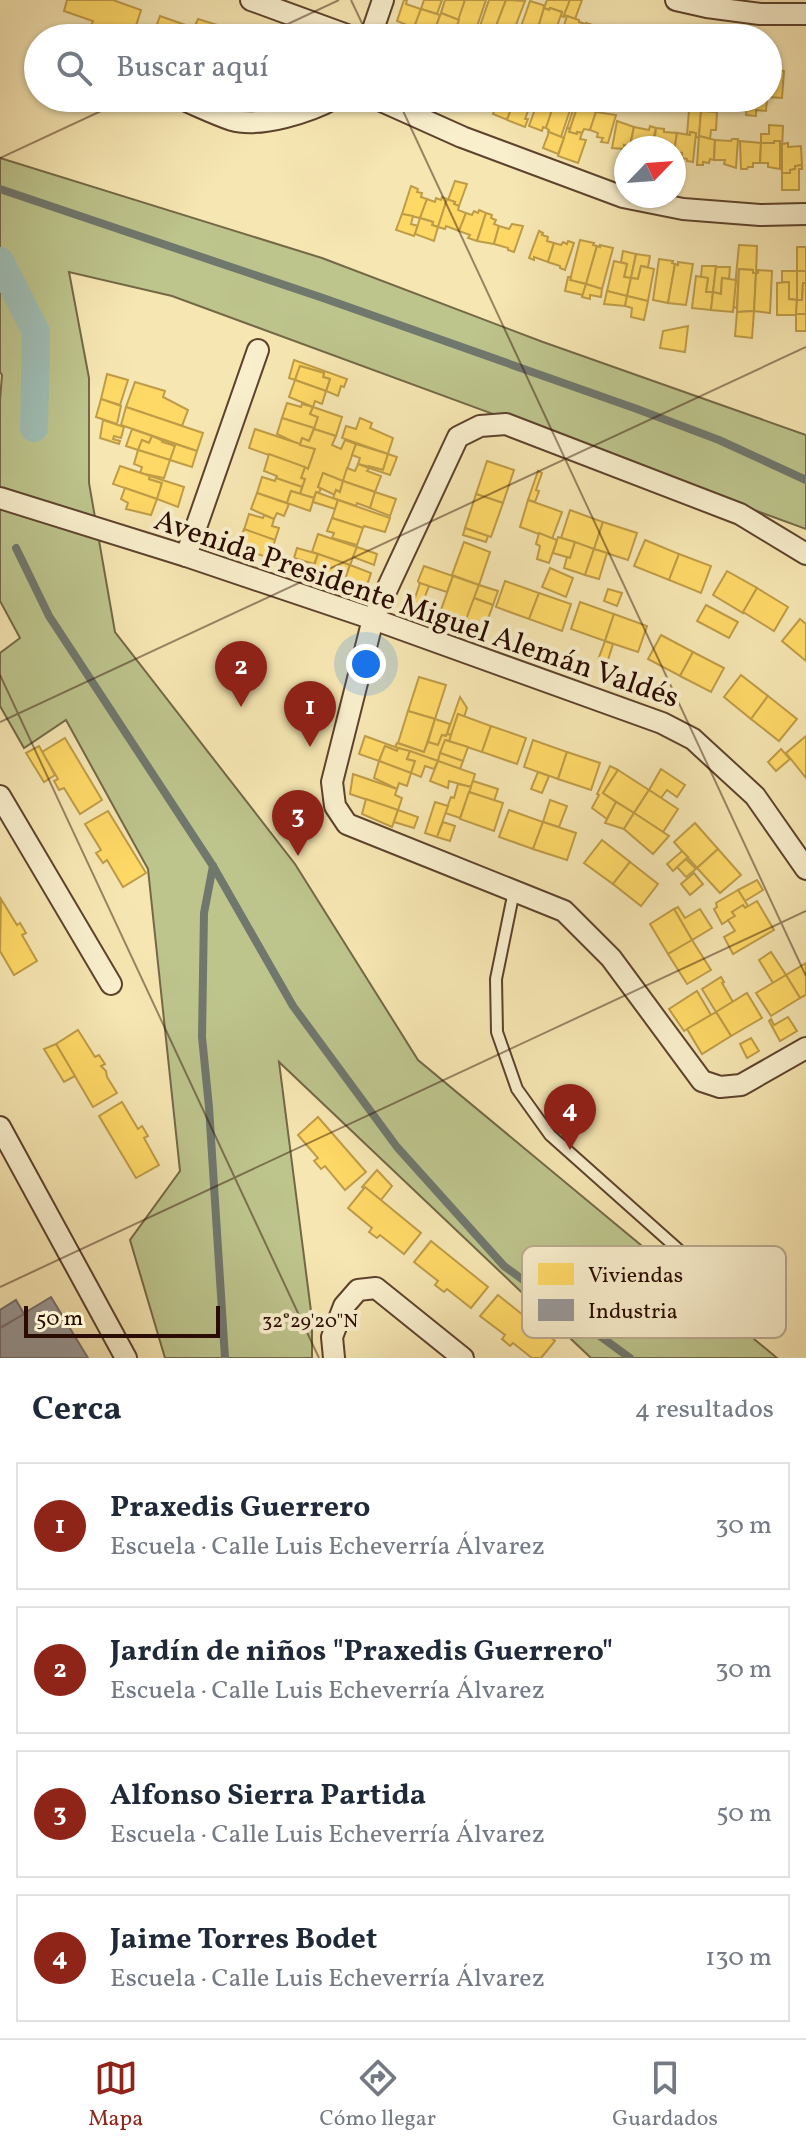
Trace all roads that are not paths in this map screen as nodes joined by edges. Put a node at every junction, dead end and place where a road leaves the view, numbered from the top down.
1 (251, 0) edge
2 (383, 0) edge
3 (676, 0) edge
4 (806, 14) edge
5 (317, 24) edge
6 (375, 24) edge
7 (213, 112) edge
8 (307, 112) edge
9 (406, 112) edge
10 (806, 214) edge
11 (258, 350) dead end
12 (0, 498) edge
13 (806, 554) edge
14 (186, 556) junction
15 (373, 619) junction
16 (0, 796) edge
17 (806, 869) edge
18 (514, 891) junction
19 (111, 984) dead end
20 (806, 1048) edge
21 (0, 1127) edge
22 (674, 1246) edge
23 (126, 1358) edge
24 (334, 1358) edge
25 (463, 1358) edge

1 - 5 street
2 - 6 street
3 - 4 street
7 - 8 street
9 - 10 street
11 - 14 street
12 - 14 street, Avenida Presidente Miguel Alemán Valdés
13 - 15 street
14 - 15 street, Avenida Presidente Miguel Alemán Valdés
15 - 17 street, Avenida Presidente Miguel Alemán Valdés
15 - 18 street
16 - 19 street
18 - 20 street
18 - 22 lane
21 - 23 street
24 - 25 street

